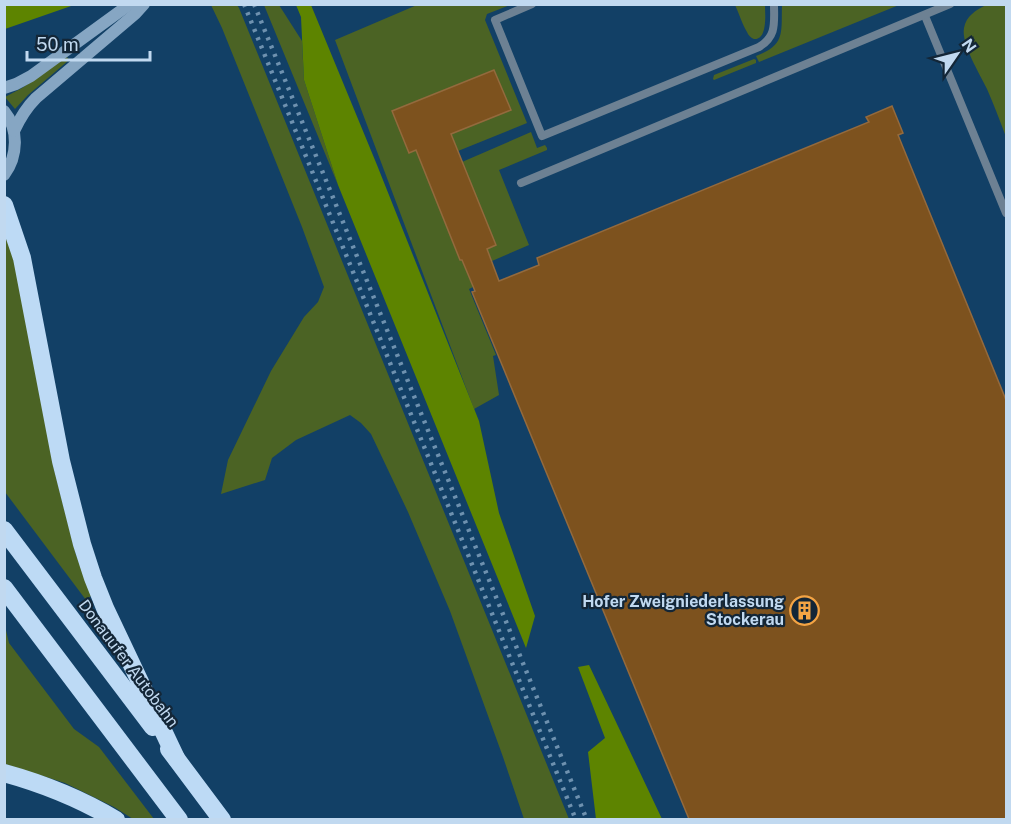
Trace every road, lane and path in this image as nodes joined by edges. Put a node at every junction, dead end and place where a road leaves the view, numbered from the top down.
1 (130, 4) edge
2 (144, 4) edge
3 (532, 4) edge
4 (774, 4) edge
5 (950, 4) edge
6 (925, 16) junction
7 (4, 88) edge
8 (4, 111) edge
9 (14, 131) junction
10 (4, 175) edge
11 (521, 183) dead end
12 (4, 205) edge
13 (1006, 213) edge
14 (4, 530) edge
15 (4, 588) edge
16 (177, 758) junction
17 (4, 773) edge
18 (116, 819) edge
19 (179, 819) edge
20 (222, 819) edge

1 - 7 main road
2 - 9 main road
3 - 4 lane
5 - 6 lane
6 - 11 lane
6 - 13 lane
8 - 9 main road
9 - 10 main road
12 - 16 highway
14 - 16 highway, Donauufer Autobahn
15 - 19 highway
16 - 20 highway, Donauufer Autobahn
17 - 18 highway

